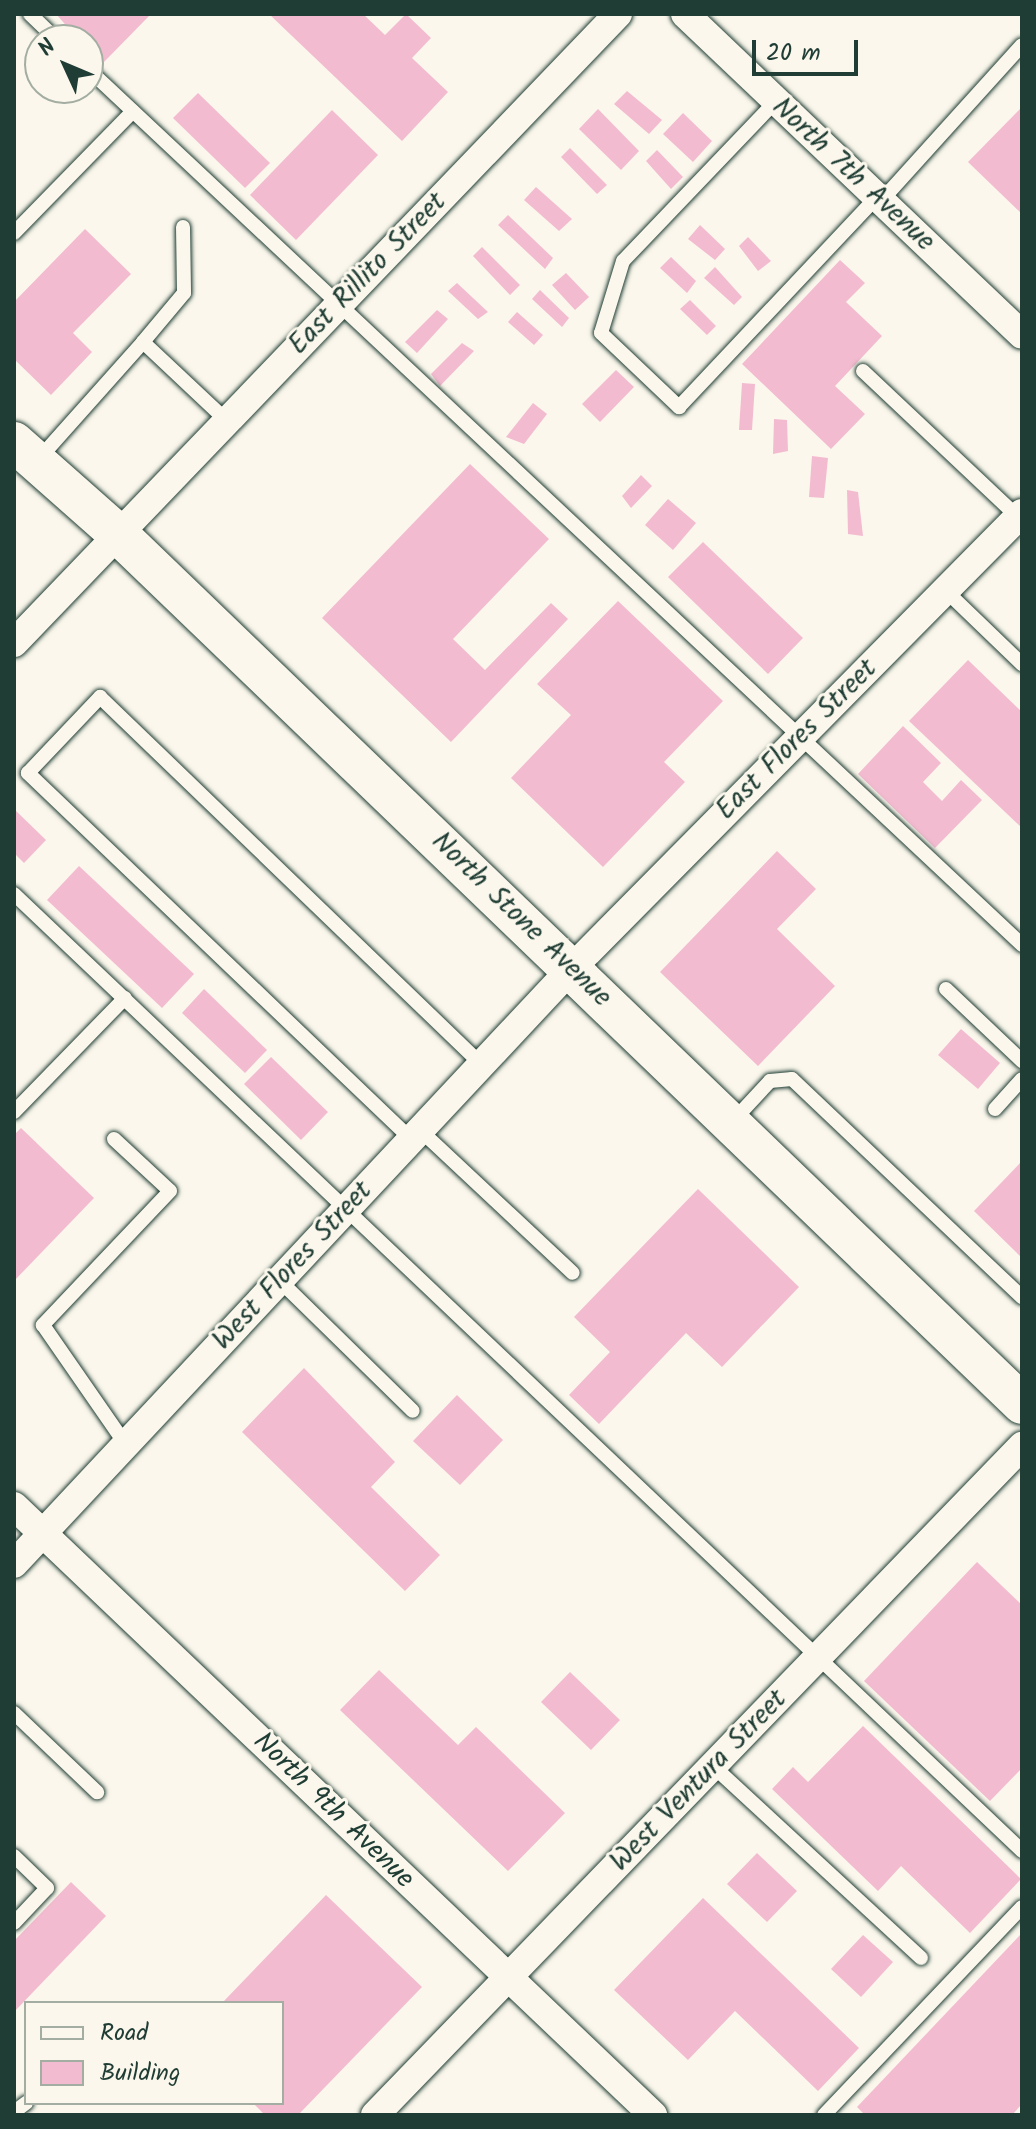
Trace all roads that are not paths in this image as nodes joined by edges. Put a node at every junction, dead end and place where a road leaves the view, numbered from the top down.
1 (618, 14) edge
2 (685, 14) edge
3 (1022, 45) edge
4 (104, 84) edge
5 (776, 101) junction
6 (133, 111) junction
7 (879, 199) junction
8 (183, 227) dead end
9 (14, 233) edge
10 (338, 306) junction
11 (1022, 335) edge
12 (143, 342) junction
13 (863, 371) dead end
14 (226, 420) junction
15 (25, 452) edge
16 (1020, 515) edge
17 (117, 533) junction
18 (945, 590) junction
19 (14, 643) edge
20 (1022, 664) edge
21 (802, 734) junction
22 (14, 894) edge
23 (1022, 945) edge
24 (572, 968) junction
25 (946, 989) dead end
26 (125, 998) junction
27 (1022, 1061) edge
28 (481, 1064) junction
29 (1022, 1079) edge
30 (995, 1109) dead end
31 (14, 1112) edge
32 (732, 1123) junction
33 (416, 1135) junction
34 (114, 1139) dead end
35 (347, 1209) junction
36 (573, 1273) dead end
37 (279, 1280) junction
38 (1022, 1297) edge
39 (1022, 1404) edge
40 (413, 1411) dead end
41 (126, 1445) junction
42 (1022, 1446) edge
43 (14, 1506) edge
44 (43, 1533) junction
45 (14, 1564) edge
46 (817, 1658) junction
47 (14, 1713) edge
48 (713, 1766) junction
49 (97, 1792) dead end
50 (1022, 1851) edge
51 (14, 1856) edge
52 (1022, 1907) edge
53 (14, 1923) edge
54 (921, 1958) dead end
55 (508, 1978) junction
56 (375, 2115) edge
57 (653, 2115) edge
58 (824, 2115) edge

1 - 10 street, East Rillito Street
2 - 5 street, North 7th Avenue
3 - 7 lane
4 - 6 lane
5 - 7 street, North 7th Avenue
5 - 7 lane
6 - 9 lane
6 - 10 lane
7 - 11 street, North 7th Avenue
8 - 12 lane
10 - 14 street, East Rillito Street
10 - 21 lane
12 - 14 lane
12 - 15 lane
13 - 16 lane
14 - 17 street, East Rillito Street
15 - 17 main road, North Stone Avenue
16 - 18 street, East Flores Street
17 - 19 street, East Rillito Street
17 - 24 main road, North Stone Avenue
18 - 20 lane
18 - 21 street, East Flores Street
21 - 23 lane
21 - 24 street, East Flores Street
22 - 26 lane
24 - 28 street, West Flores Street
24 - 32 main road, North Stone Avenue
25 - 27 lane
26 - 31 lane
26 - 35 lane
28 - 33 street, West Flores Street
28 - 33 lane
29 - 30 lane
32 - 38 lane
32 - 39 main road, North Stone Avenue
33 - 35 street, West Flores Street
33 - 36 lane
34 - 41 lane
35 - 37 street, West Flores Street
35 - 46 lane
37 - 40 lane
37 - 41 street, West Flores Street
41 - 44 street, West Flores Street
42 - 46 street, West Ventura Street
43 - 44 street, North 9th Avenue
44 - 45 street, West Flores Street
44 - 55 street, North 9th Avenue
46 - 48 street, West Ventura Street
46 - 50 lane
47 - 49 lane
48 - 54 lane
48 - 55 street, West Ventura Street
51 - 53 lane
52 - 58 lane
55 - 56 street, West Ventura Street
55 - 57 street, North 9th Avenue

